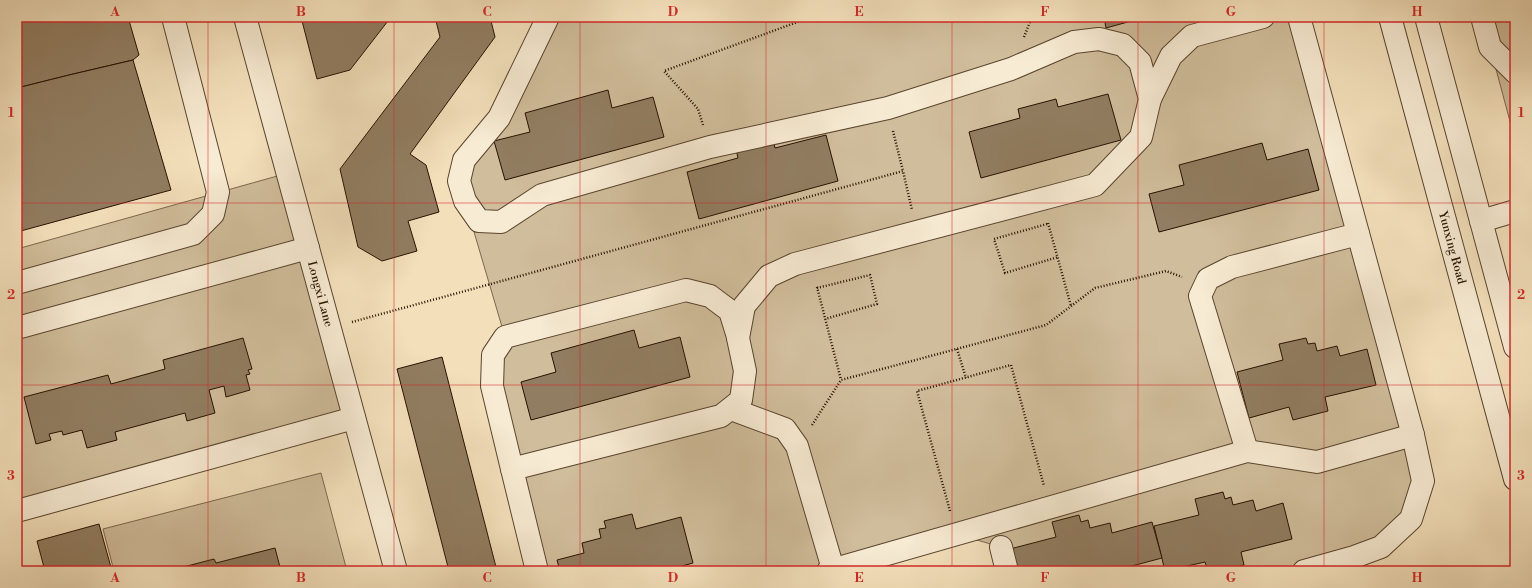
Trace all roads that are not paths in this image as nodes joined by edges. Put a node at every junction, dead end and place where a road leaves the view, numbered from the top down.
1 (173, 17) edge
2 (245, 17) edge
3 (548, 17) edge
4 (1263, 17) edge
5 (1299, 17) edge
6 (1390, 17) edge
7 (1426, 17) edge
8 (1482, 17) edge
9 (1515, 72) edge
10 (1150, 99) junction
11 (1515, 211) edge
12 (1481, 221) junction
13 (1358, 234) junction
14 (308, 248) junction
15 (17, 283) edge
16 (17, 328) edge
17 (738, 338) junction
18 (1515, 347) edge
19 (731, 408) junction
20 (354, 418) junction
21 (1413, 435) junction
22 (1247, 451) junction
23 (512, 468) junction
24 (1515, 479) edge
25 (17, 511) edge
26 (1001, 547) dead end
27 (830, 570) edge
28 (396, 571) edge
29 (537, 571) edge
30 (1008, 571) edge
31 (1304, 571) edge

1 - 15 street
2 - 14 street, Longxi Lane
3 - 10 street
4 - 10 street
5 - 13 street
6 - 24 street, Yunxing Road
7 - 12 street
8 - 9 street
10 - 17 street
11 - 12 street
12 - 18 street
13 - 21 street
13 - 22 street
14 - 16 street
14 - 20 street, Longxi Lane
17 - 19 street
17 - 23 street
19 - 23 street
19 - 27 street
20 - 25 street
20 - 28 street, Longxi Lane
21 - 22 street
21 - 31 street
22 - 27 street
23 - 29 street
26 - 30 street

